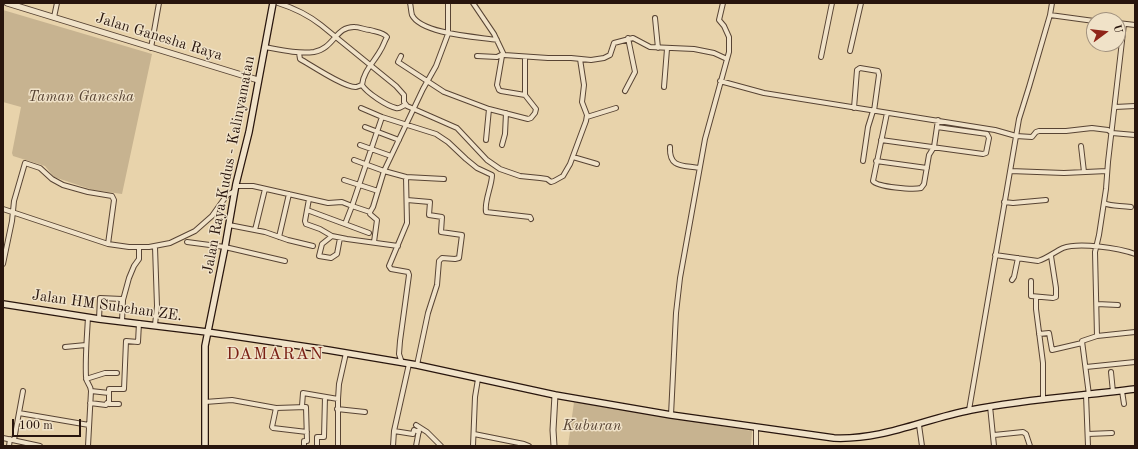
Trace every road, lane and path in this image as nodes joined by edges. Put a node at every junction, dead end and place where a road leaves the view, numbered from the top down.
1 (7, 3) edge
2 (57, 3) edge
3 (159, 3) edge
4 (273, 3) edge
5 (278, 3) edge
6 (410, 3) edge
7 (448, 3) edge
8 (473, 3) edge
9 (724, 3) edge
10 (832, 3) edge
11 (861, 3) edge
12 (1052, 3) edge
13 (1050, 15) junction
14 (54, 17) junction
15 (656, 18) dead end
16 (1086, 20) edge
17 (448, 34) junction
18 (335, 37) junction
19 (628, 38) junction
20 (497, 40) junction
21 (265, 47) junction
22 (151, 48) junction
23 (658, 48) junction
24 (668, 49) junction
25 (850, 51) dead end
26 (1121, 52) edge
27 (299, 53) junction
28 (503, 55) junction
29 (401, 56) dead end
30 (477, 56) dead end
31 (525, 56) junction
32 (821, 57) dead end
33 (580, 59) junction
34 (726, 59) junction
35 (370, 66) junction
36 (258, 80) junction
37 (720, 81) junction
38 (428, 82) junction
39 (362, 85) junction
40 (664, 87) dead end
41 (625, 91) dead end
42 (525, 95) junction
43 (405, 104) junction
44 (1135, 106) edge
45 (1114, 107) junction
46 (361, 108) dead end
47 (616, 108) dead end
48 (854, 108) junction
49 (415, 109) junction
50 (489, 109) junction
51 (874, 111) junction
52 (506, 113) junction
53 (887, 113) junction
54 (382, 117) junction
55 (587, 117) junction
56 (938, 120) junction
57 (407, 124) junction
58 (365, 127) dead end
59 (937, 127) junction
60 (377, 132) junction
61 (1112, 133) junction
62 (1135, 135) edge
63 (1016, 136) junction
64 (399, 140) junction
65 (486, 140) dead end
66 (881, 140) junction
67 (360, 145) dead end
68 (502, 145) dead end
69 (1081, 146) dead end
70 (670, 147) dead end
71 (934, 147) junction
72 (371, 150) junction
73 (391, 156) junction
74 (573, 157) junction
75 (354, 160) dead end
76 (862, 161) dead end
77 (876, 161) junction
78 (597, 164) dead end
79 (367, 165) junction
80 (699, 168) junction
81 (926, 168) junction
82 (1010, 171) junction
83 (1107, 171) junction
84 (384, 172) junction
85 (1084, 172) junction
86 (406, 177) junction
87 (444, 179) dead end
88 (344, 180) dead end
89 (358, 185) junction
90 (235, 188) junction
91 (265, 189) junction
92 (378, 191) junction
93 (289, 194) junction
94 (309, 199) junction
95 (407, 200) junction
96 (1046, 200) dead end
97 (1004, 202) junction
98 (1104, 203) junction
99 (352, 206) junction
100 (1131, 207) dead end
101 (3, 209) edge
102 (307, 210) junction
103 (14, 212) junction
104 (370, 212) junction
105 (531, 219) dead end
106 (345, 224) junction
107 (229, 225) junction
108 (255, 230) junction
109 (369, 233) dead end
110 (332, 236) junction
111 (280, 237) junction
112 (340, 238) junction
113 (187, 242) dead end
114 (374, 242) junction
115 (108, 244) junction
116 (313, 246) dead end
117 (398, 246) junction
118 (155, 247) junction
119 (225, 247) junction
120 (1096, 247) junction
121 (140, 248) junction
122 (1135, 254) edge
123 (996, 255) junction
124 (1051, 256) junction
125 (1018, 258) junction
126 (285, 261) dead end
127 (3, 264) edge
128 (1012, 280) dead end
129 (1031, 281) dead end
130 (1036, 297) junction
131 (123, 300) junction
132 (3, 304) edge
133 (1096, 304) junction
134 (1118, 305) dead end
135 (88, 317) junction
136 (99, 319) junction
137 (122, 321) junction
138 (139, 323) junction
139 (155, 325) junction
140 (207, 332) junction
141 (1135, 332) edge
142 (1039, 334) junction
143 (1097, 336) junction
144 (1082, 343) junction
145 (86, 345) junction
146 (65, 347) dead end
147 (346, 353) junction
148 (1135, 362) edge
149 (402, 363) junction
150 (409, 364) junction
151 (417, 365) junction
152 (1086, 367) junction
153 (1111, 372) dead end
154 (117, 373) dead end
155 (86, 379) junction
156 (478, 379) junction
157 (129, 388) dead end
158 (124, 389) junction
159 (1135, 389) edge
160 (22, 391) dead end
161 (91, 391) junction
162 (1122, 391) junction
163 (109, 392) junction
164 (1113, 392) junction
165 (555, 395) junction
166 (1088, 395) junction
167 (325, 396) junction
168 (338, 399) junction
169 (1043, 400) junction
170 (205, 402) junction
171 (90, 403) junction
172 (109, 404) junction
173 (119, 404) dead end
174 (1124, 404) dead end
175 (302, 406) junction
176 (990, 406) junction
177 (276, 408) junction
178 (337, 409) junction
179 (969, 410) junction
180 (365, 412) dead end
181 (19, 413) junction
182 (671, 415) junction
183 (89, 425) junction
184 (919, 425) junction
185 (756, 427) junction
186 (418, 428) junction
187 (394, 431) junction
188 (307, 432) junction
189 (1112, 433) dead end
190 (474, 434) junction
191 (994, 434) junction
192 (1088, 434) junction
193 (3, 438) edge
194 (12, 440) junction
195 (32, 445) edge
196 (9, 446) edge
197 (40, 446) edge
198 (88, 446) edge
199 (205, 446) edge
200 (304, 446) edge
201 (317, 446) edge
202 (338, 446) edge
203 (393, 446) edge
204 (416, 446) edge
205 (441, 446) edge
206 (473, 446) edge
207 (529, 446) edge
208 (554, 446) edge
209 (756, 446) edge
210 (922, 446) edge
211 (994, 446) edge
212 (1030, 446) edge
213 (1088, 446) edge

1 - 14 street, Jalan Ganesha Raya
2 - 14 street
3 - 22 street
4 - 21 main road, Jalan Raya Kudus - Kalinyamatan
5 - 18 street
6 - 17 street
7 - 17 street
8 - 20 street
9 - 34 street
10 - 32 street
11 - 25 street
12 - 13 street
13 - 16 street
13 - 63 street
14 - 22 street, Jalan Ganesha Raya
15 - 23 street
17 - 20 street
17 - 38 street
18 - 27 street
18 - 35 street
18 - 35 street
19 - 23 street
19 - 33 street
19 - 41 street
20 - 28 street
21 - 27 street
21 - 36 main road, Jalan Raya Kudus - Kalinyamatan
22 - 36 street, Jalan Ganesha Raya
23 - 24 street
24 - 34 street
24 - 40 street
26 - 45 street
27 - 39 street
28 - 30 street
28 - 31 street
28 - 42 street
29 - 38 street
31 - 33 street
31 - 42 street
33 - 55 street
34 - 37 street
35 - 39 street
35 - 43 street
36 - 90 main road, Jalan Raya Kudus - Kalinyamatan
37 - 48 street
37 - 80 street
38 - 49 street
38 - 50 street
39 - 43 street
42 - 52 street
43 - 49 street
44 - 45 street
45 - 61 street
46 - 54 street
47 - 55 street
48 - 51 street
48 - 51 street
49 - 57 street
49 - 74 street
50 - 52 street
50 - 65 street
51 - 53 street
51 - 76 street
52 - 68 street
53 - 56 street
53 - 66 street
54 - 57 street
54 - 60 street
55 - 74 street
56 - 59 street
56 - 63 street
57 - 64 street
57 - 105 street
58 - 60 street
59 - 71 street
59 - 71 street
60 - 64 street
60 - 72 street
61 - 62 street
61 - 63 street
61 - 83 street
63 - 82 street
64 - 73 street
66 - 71 street
66 - 77 street
67 - 72 street
69 - 85 street
70 - 80 street
71 - 81 street
72 - 73 street
72 - 79 street
73 - 84 street
74 - 78 street
75 - 79 street
77 - 81 street
77 - 81 street
79 - 84 street
79 - 89 street
80 - 182 street
82 - 85 street
82 - 97 street
83 - 85 street
83 - 98 street
84 - 86 street
84 - 92 street
86 - 87 street
86 - 95 street
88 - 89 street
89 - 92 street
89 - 99 street
90 - 91 street
90 - 107 main road, Jalan Raya Kudus - Kalinyamatan
90 - 118 street
91 - 93 street
91 - 108 street
92 - 104 street
93 - 94 street
93 - 111 street
94 - 99 street
94 - 102 street
95 - 117 street
95 - 151 street
96 - 97 street
97 - 123 street
98 - 100 street
98 - 120 street
99 - 104 street
99 - 106 street
101 - 103 street
102 - 106 street
102 - 110 street
103 - 115 street
103 - 115 street
103 - 127 street
104 - 114 street
106 - 109 street
107 - 108 street
107 - 119 main road, Jalan Raya Kudus - Kalinyamatan
108 - 111 street
110 - 112 street
110 - 112 street
111 - 116 street
112 - 114 street
113 - 119 street
114 - 117 street
115 - 121 street
117 - 149 street
118 - 121 street
118 - 139 street
119 - 126 street
119 - 140 main road, Jalan Raya Kudus - Kalinyamatan
120 - 122 street
120 - 124 street
120 - 133 street
121 - 131 street
123 - 125 street
123 - 179 street
124 - 125 street
124 - 130 street
125 - 128 street
129 - 130 street
130 - 142 street
131 - 136 street
131 - 137 street
132 - 135 main road, Jalan HM Subchan ZE.
133 - 134 street
133 - 143 street
135 - 136 main road, Jalan HM Subchan ZE.
135 - 145 street
136 - 137 main road, Jalan HM Subchan ZE.
137 - 138 main road, Jalan HM Subchan ZE.
138 - 139 main road, Jalan HM Subchan ZE.
138 - 158 street
139 - 140 main road, Jalan HM Subchan ZE.
140 - 147 main road, Jalan HM Subchan ZE.
140 - 170 main road, Jalan Raya Kudus - Kalinyamatan
141 - 143 street
142 - 144 street
142 - 169 street
143 - 144 street
144 - 152 street
145 - 146 street
145 - 155 street
147 - 149 main road, Jalan HM Subchan ZE.
147 - 168 street
148 - 152 street
149 - 150 main road, Jalan HM Subchan ZE.
150 - 151 main road, Jalan HM Subchan ZE.
150 - 187 street
151 - 156 main road, Jalan HM Subchan ZE.
152 - 166 street
153 - 164 street
154 - 155 street
155 - 161 street
156 - 165 main road, Jalan HM Subchan ZE.
156 - 190 street
157 - 158 street
158 - 163 street
159 - 162 main road, Jalan HM Subchan ZE.
160 - 181 street
161 - 163 street
161 - 171 street
162 - 164 main road, Jalan HM Subchan ZE.
162 - 174 street
163 - 172 street
164 - 166 main road, Jalan HM Subchan ZE.
165 - 182 main road, Jalan HM Subchan ZE.
165 - 208 street
166 - 169 main road, Jalan HM Subchan ZE.
166 - 192 street
167 - 168 street
167 - 175 street
167 - 201 street
168 - 178 street
169 - 176 main road, Jalan HM Subchan ZE.
170 - 177 street
170 - 199 main road, Jalan Raya Kudus - Kalinyamatan
171 - 172 street
171 - 183 street
172 - 173 street
175 - 177 street
175 - 188 street
176 - 179 main road, Jalan HM Subchan ZE.
176 - 191 street
177 - 188 street
178 - 180 street
178 - 202 street
179 - 184 main road, Jalan HM Subchan ZE.
181 - 183 street
181 - 194 street
182 - 185 main road, Jalan HM Subchan ZE.
183 - 198 street
184 - 185 main road, Jalan HM Subchan ZE.
184 - 210 street
185 - 209 street
186 - 187 street
186 - 204 street
186 - 205 street
187 - 203 street
188 - 200 street
189 - 192 street
190 - 206 street
190 - 207 street
191 - 211 street
191 - 212 street
192 - 213 street
193 - 194 street
194 - 195 street
194 - 196 street
195 - 197 street

